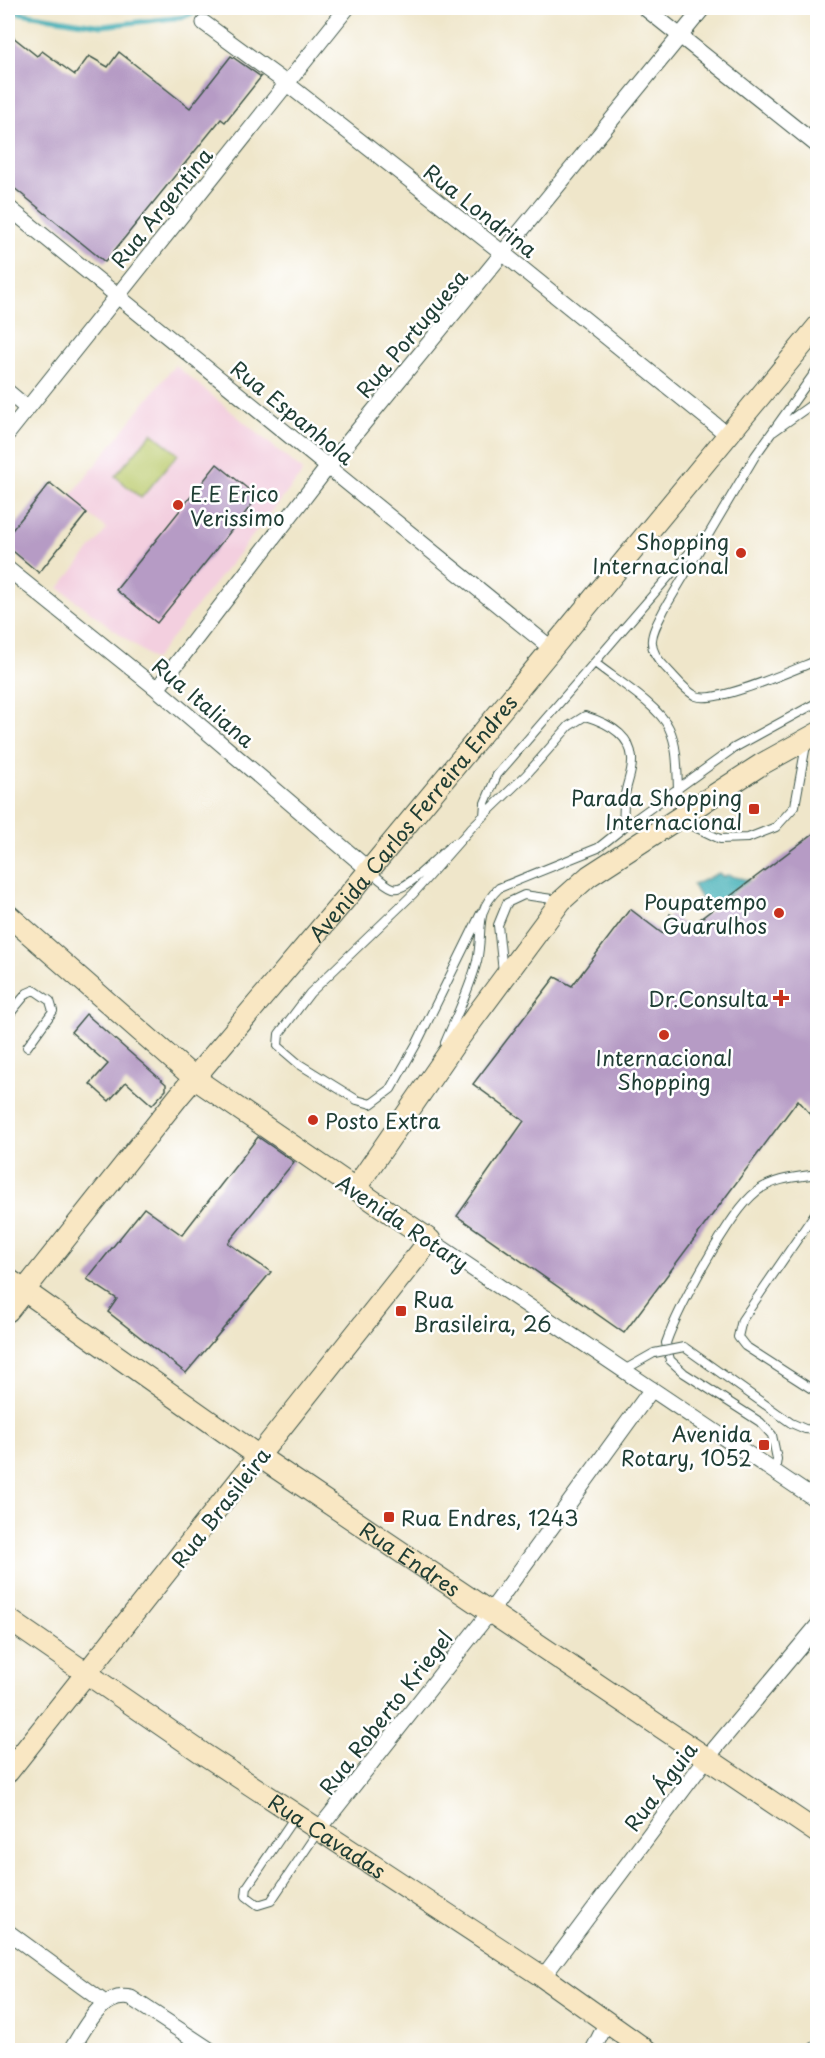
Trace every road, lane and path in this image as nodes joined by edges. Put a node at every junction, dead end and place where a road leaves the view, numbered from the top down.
1 (347, 8) edge
2 (645, 8) edge
3 (703, 8) edge
4 (204, 23) dead end
5 (680, 35) junction
6 (286, 83) junction
7 (818, 146) edge
8 (8, 207) edge
9 (504, 254) junction
10 (116, 297) junction
11 (818, 326) edge
12 (818, 368) edge
13 (8, 392) edge
14 (818, 400) edge
15 (27, 408) junction
16 (8, 433) edge
17 (769, 435) junction
18 (729, 436) junction
19 (327, 468) junction
20 (717, 521) junction
21 (8, 569) edge
22 (552, 649) junction
23 (818, 660) edge
24 (595, 663) junction
25 (157, 689) junction
26 (818, 702) edge
27 (813, 735) edge
28 (678, 789) junction
29 (484, 816) junction
30 (676, 819) junction
31 (623, 828) junction
32 (461, 839) junction
33 (369, 870) junction
34 (561, 901) junction
35 (481, 913) junction
36 (10, 919) edge
37 (504, 976) junction
38 (8, 1016) edge
39 (27, 1047) dead end
40 (194, 1078) junction
41 (430, 1081) junction
42 (818, 1174) edge
43 (355, 1189) junction
44 (818, 1209) edge
45 (818, 1221) edge
46 (808, 1222) junction
47 (430, 1240) junction
48 (16, 1285) edge
49 (8, 1311) edge
50 (624, 1370) junction
51 (652, 1389) junction
52 (818, 1393) edge
53 (818, 1430) edge
54 (260, 1456) junction
55 (775, 1472) junction
56 (818, 1501) edge
57 (490, 1612) junction
58 (8, 1619) edge
59 (818, 1625) edge
60 (88, 1674) junction
61 (706, 1759) junction
62 (8, 1772) edge
63 (297, 1814) junction
64 (320, 1828) junction
65 (818, 1833) edge
66 (8, 1932) edge
67 (543, 1977) junction
68 (105, 2003) junction
69 (606, 2024) junction
70 (71, 2050) edge
71 (210, 2050) edge
72 (593, 2050) edge
73 (646, 2050) edge

1 - 6 street, Rua Argentina
2 - 5 street
3 - 5 street, Rua Portuguesa
4 - 6 street, Rua Londrina
5 - 7 street
5 - 9 street, Rua Portuguesa
6 - 9 street, Rua Londrina
6 - 10 street, Rua Argentina
8 - 10 street, Rua Espanhola
9 - 18 street, Rua Londrina
9 - 19 street, Rua Portuguesa
10 - 15 street, Rua Argentina
10 - 19 street, Rua Espanhola
11 - 18 street, Avenida Carlos Ferreira Endres
12 - 17 lane
13 - 15 street
14 - 17 lane
15 - 16 street, Rua Argentina
17 - 20 lane
18 - 22 street, Avenida Carlos Ferreira Endres
19 - 22 street, Rua Espanhola
19 - 25 street, Rua Portuguesa
20 - 23 lane
20 - 24 lane
21 - 25 street, Rua Italiana
22 - 33 street, Avenida Carlos Ferreira Endres
24 - 28 lane
24 - 29 lane
25 - 33 street, Rua Italiana
26 - 28 lane
27 - 30 street
27 - 30 lane
28 - 31 lane
29 - 31 lane
29 - 32 lane
30 - 34 street
31 - 35 lane
32 - 33 lane
32 - 35 lane
33 - 40 street, Avenida Carlos Ferreira Endres
34 - 37 street
34 - 37 lane
35 - 41 lane
36 - 40 street, Avenida Rotary
37 - 41 street
38 - 39 lane
40 - 43 street, Avenida Rotary
40 - 48 street, Avenida Carlos Ferreira Endres
41 - 43 street
42 - 55 lane
43 - 47 street, Avenida Rotary
44 - 46 lane
45 - 46 lane
46 - 52 lane
47 - 50 street, Avenida Rotary
47 - 54 street, Rua Brasileira
48 - 49 street, Avenida Carlos Ferreira Endres
48 - 54 street, Rua Endres
50 - 51 street, Avenida Rotary
50 - 53 lane, bridge
51 - 55 street, Avenida Rotary
51 - 57 street, Rua Roberto Kriegel
54 - 57 street, Rua Endres
54 - 60 street, Rua Brasileira
55 - 56 street, Avenida Rotary
57 - 61 street, Rua Endres
57 - 64 street, Rua Roberto Kriegel
58 - 60 street, Rua Cavadas
59 - 61 street, Rua Águia
60 - 62 street, Rua Brasileira
60 - 63 street, Rua Cavadas
61 - 65 street, Rua Endres
61 - 67 street, Rua Águia
63 - 64 street, Rua Cavadas
63 - 64 lane
64 - 67 street, Rua Cavadas
66 - 68 street
67 - 69 street, Rua Cavadas
68 - 70 street
68 - 71 street
69 - 72 street
69 - 73 street, Rua Cavadas

